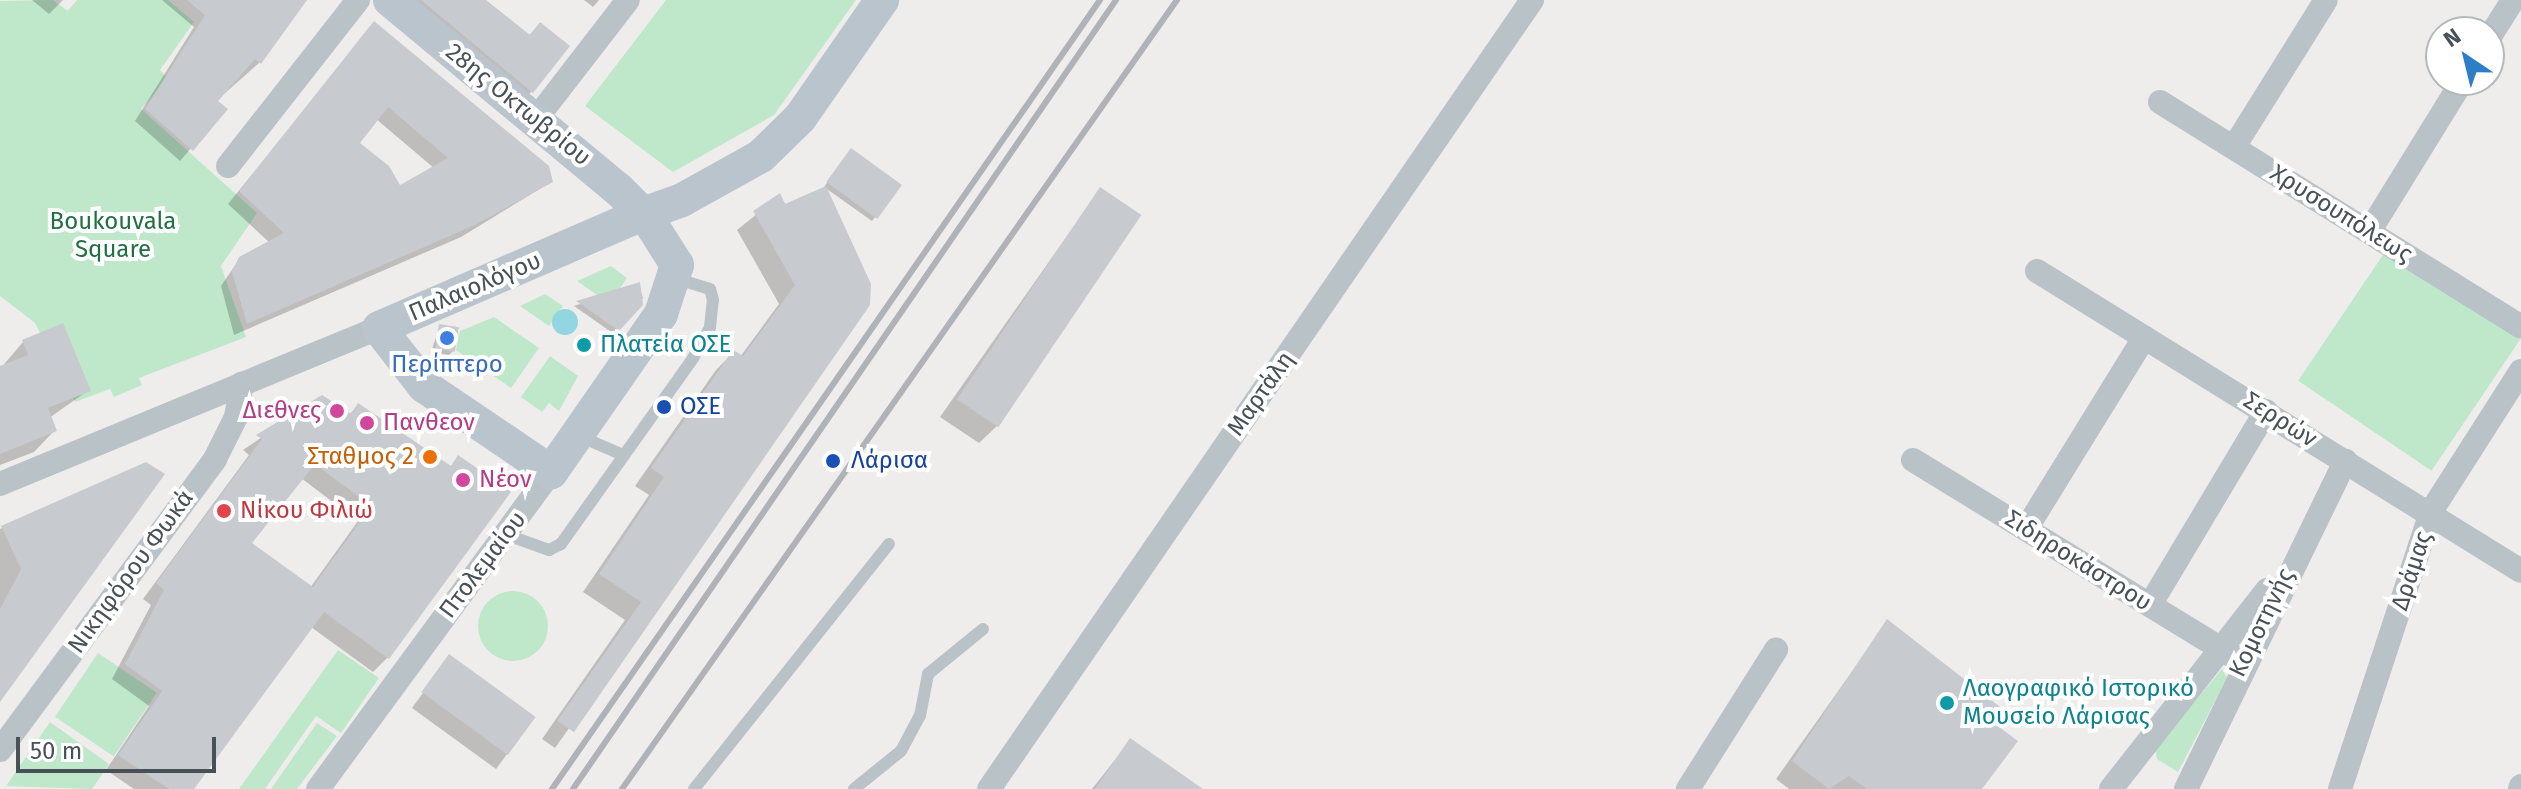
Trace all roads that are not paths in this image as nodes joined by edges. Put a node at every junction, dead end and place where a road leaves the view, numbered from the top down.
1 (358, 0) edge
2 (390, 0) edge
3 (628, 0) edge
4 (882, 0) edge
5 (1532, 0) edge
6 (2326, 0) edge
7 (2453, 96) edge
8 (2160, 102) dead end
9 (536, 119) junction
10 (2234, 147) junction
11 (228, 166) dead end
12 (643, 214) junction
13 (2369, 232) junction
14 (2037, 271) dead end
15 (677, 279) junction
16 (2521, 327) edge
17 (379, 328) junction
18 (2144, 338) junction
19 (2521, 371) edge
20 (242, 384) junction
21 (2266, 411) junction
22 (579, 436) junction
23 (623, 455) junction
24 (1913, 460) dead end
25 (2345, 461) junction
26 (551, 472) junction
27 (0, 484) edge
28 (2432, 510) junction
29 (2026, 529) junction
30 (507, 535) junction
31 (889, 544) dead end
32 (2296, 553) junction
33 (2521, 571) edge
34 (2150, 605) junction
35 (983, 629) dead end
36 (2220, 649) junction
37 (1776, 650) dead end
38 (2243, 662) junction
39 (0, 750) edge
40 (318, 789) edge
41 (694, 789) edge
42 (854, 789) edge
43 (989, 789) edge
44 (1688, 789) edge
45 (2111, 789) edge
46 (2186, 789) edge
47 (2340, 789) edge

1 - 11 street
2 - 9 street, 28ης Οκτωβρίου
3 - 9 street
4 - 12 street, Παλαιολόγου
5 - 43 street, Μαρτάλη
6 - 10 street
7 - 13 street
8 - 10 street, Χρυσουπόλεως
9 - 12 street, 28ης Οκτωβρίου
10 - 13 street, Χρυσουπόλεως
12 - 15 street
12 - 17 street, Παλαιολόγου
13 - 16 street, Χρυσουπόλεως
14 - 18 street, Σερρών
15 - 22 street, Πτολεμαίου
15 - 23 lane
17 - 20 street, Παλαιολόγου
17 - 26 street
18 - 21 street, Σερρών
18 - 29 street
19 - 28 street, Δράμας
20 - 27 street, Παλαιολόγου
20 - 39 street, Νικηφόρου Φωκά
21 - 25 street, Σερρών
21 - 34 street
22 - 23 lane
22 - 26 street, Πτολεμαίου
23 - 30 lane
24 - 29 street, Σιδηροκάστρου
25 - 28 street, Σερρών
25 - 32 street, Κομοτηνής
26 - 30 street, Πτολεμαίου
28 - 33 street, Σερρών
28 - 47 street, Δράμας
29 - 34 street, Σιδηροκάστρου
30 - 40 street, Πτολεμαίου
31 - 41 lane
32 - 36 street
32 - 38 street, Κομοτηνής
34 - 36 street, Σιδηροκάστρου
35 - 42 lane
36 - 38 street, Σιδηροκάστρου
36 - 45 street
37 - 44 street
38 - 46 street, Κομοτηνής

